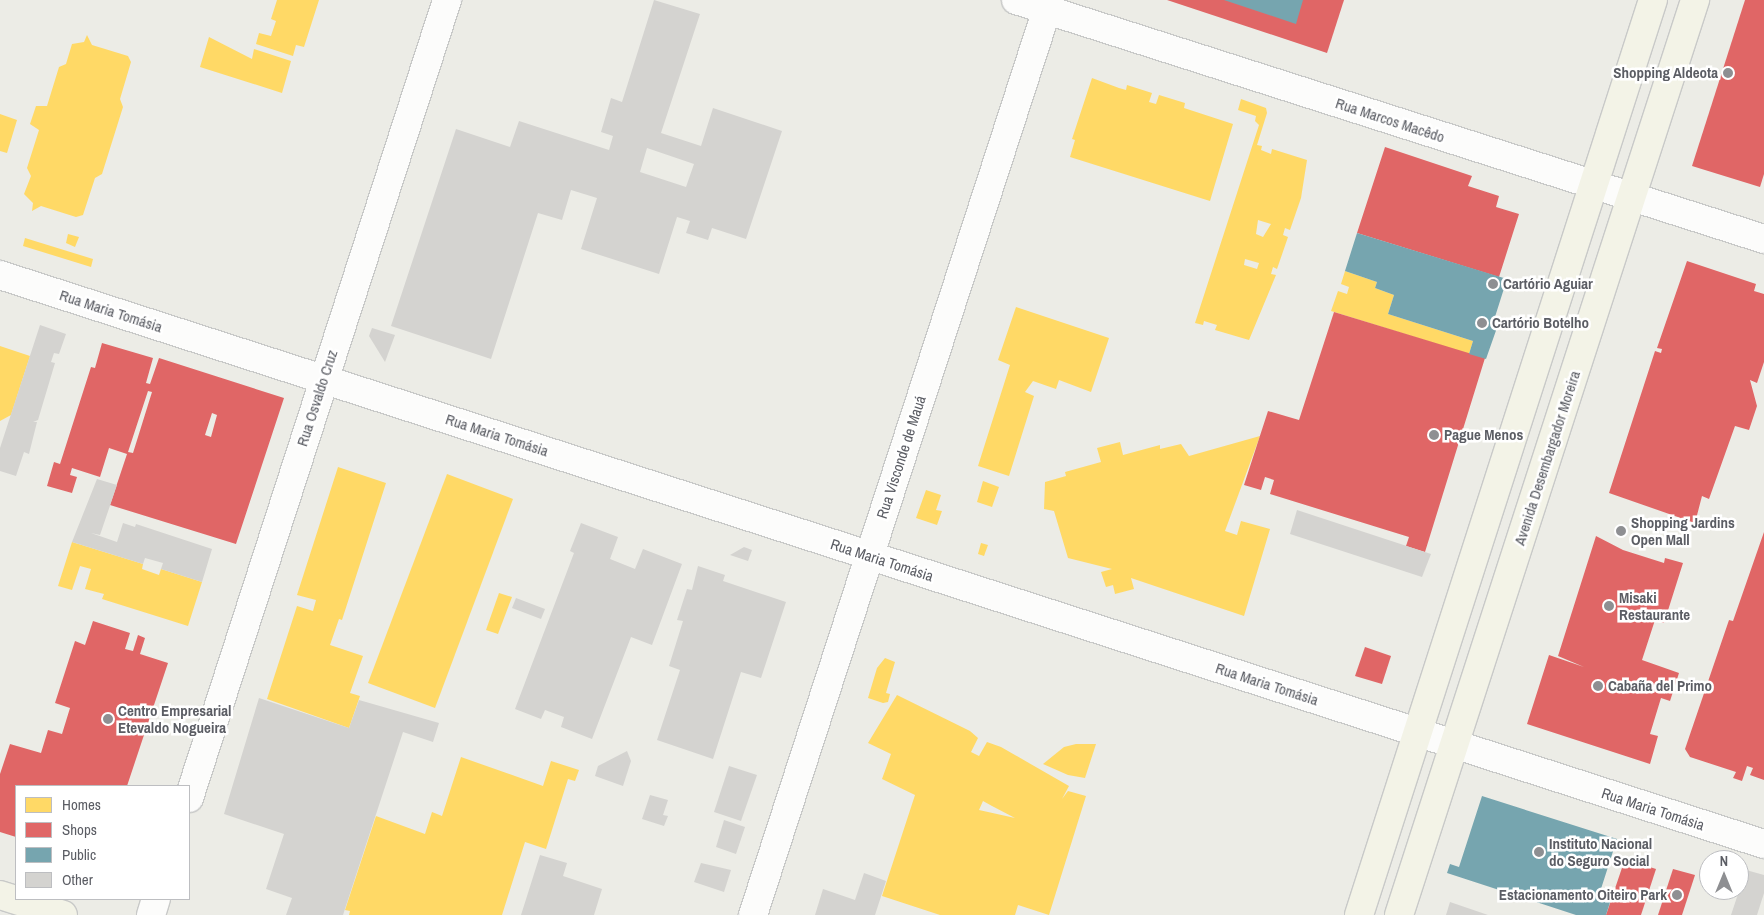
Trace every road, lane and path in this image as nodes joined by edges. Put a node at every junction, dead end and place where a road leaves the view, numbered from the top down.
1 (447, 0) edge
2 (1016, 0) edge
3 (1653, 0) edge
4 (1696, 0) edge
5 (1048, 5) edge
6 (1594, 186) junction
7 (1631, 197) junction
8 (1764, 239) edge
9 (0, 275) edge
10 (323, 378) junction
11 (870, 556) junction
12 (1416, 732) junction
13 (1455, 745) junction
14 (190, 795) edge
15 (1764, 844) edge
16 (0, 894) edge
17 (15, 899) edge
18 (18, 900) edge
19 (156, 900) edge
20 (63, 915) edge
21 (151, 915) edge
22 (754, 915) edge
23 (1359, 915) edge
24 (1399, 915) edge

1 - 10 street, Rua Osvaldo Cruz
2 - 5 street, Rua Marcos Macêdo
3 - 6 main road
4 - 7 main road, Avenida Desembargador Moreira
5 - 6 street, Rua Marcos Macêdo
5 - 11 street, Rua Visconde de Mauá
6 - 7 street, Rua Marcos Macêdo
6 - 12 main road
7 - 8 street, Rua Marcos Macêdo
7 - 13 main road, Avenida Desembargador Moreira
9 - 10 street, Rua Maria Tomásia
10 - 11 street, Rua Maria Tomásia
10 - 14 street, Rua Osvaldo Cruz
11 - 12 street, Rua Maria Tomásia
11 - 22 street, Rua Visconde de Mauá
12 - 13 street, Rua Maria Tomásia
12 - 23 main road
13 - 15 street, Rua Maria Tomásia
13 - 24 main road, Avenida Desembargador Moreira
16 - 17 main road
18 - 20 main road
19 - 21 street

